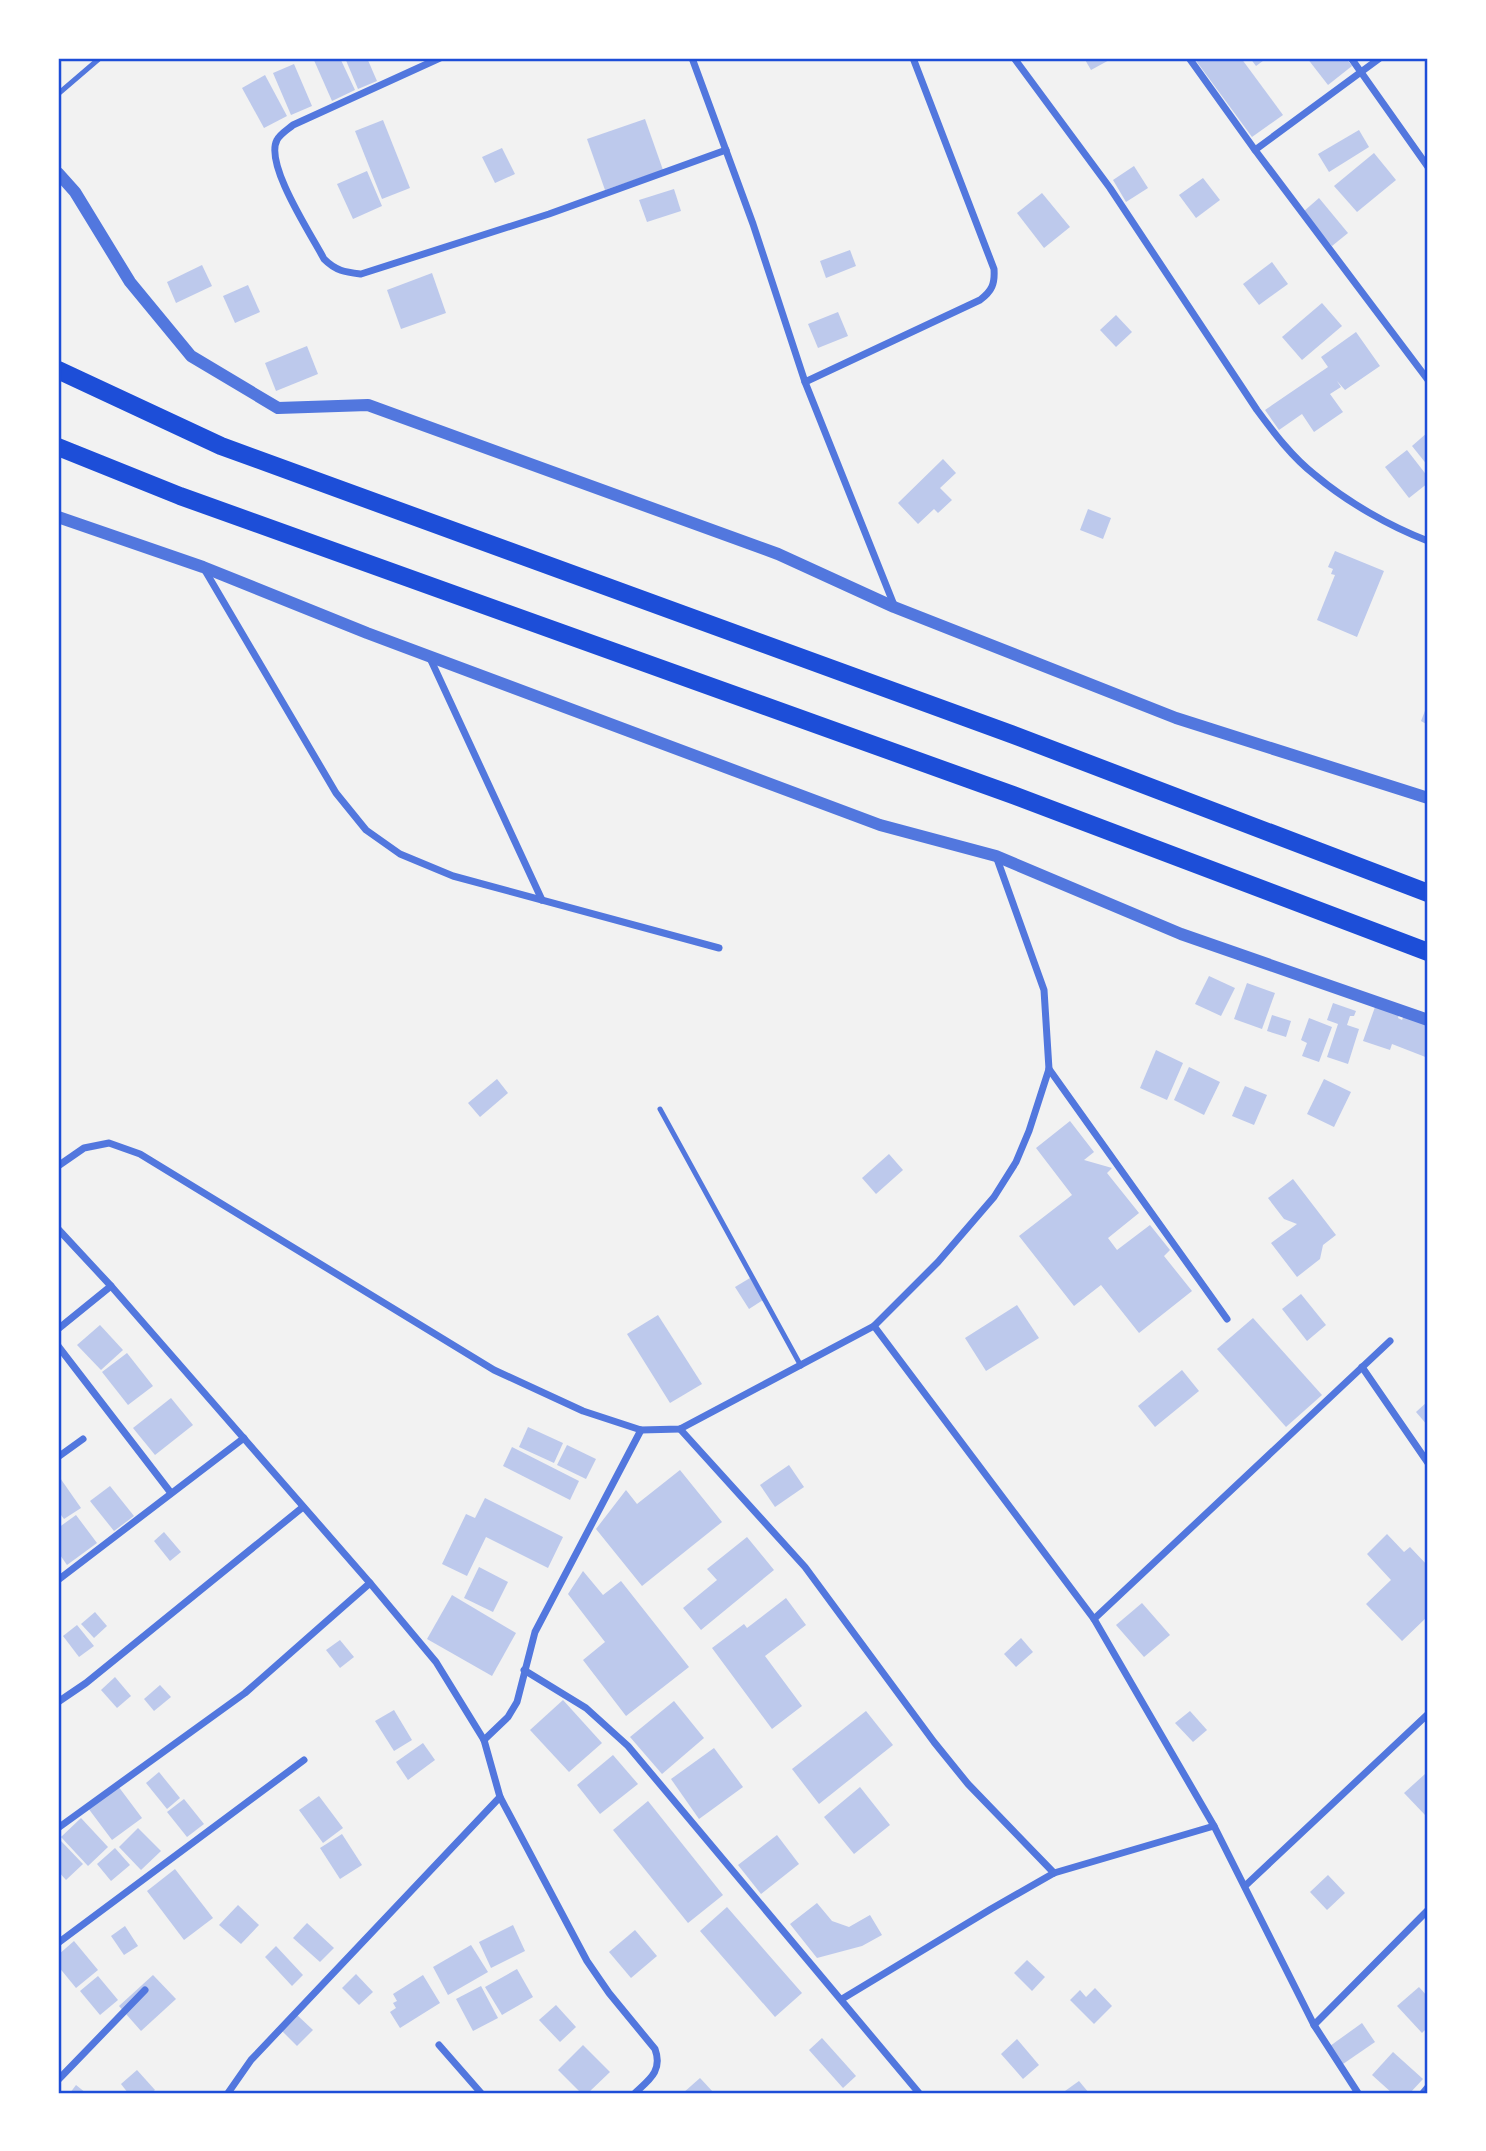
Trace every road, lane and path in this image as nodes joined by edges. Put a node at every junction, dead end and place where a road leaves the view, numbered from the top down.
1 (100, 58) edge
2 (440, 58) edge
3 (692, 58) edge
4 (913, 58) edge
5 (1014, 58) edge
6 (1189, 58) edge
7 (1351, 58) edge
8 (1380, 58) edge
9 (1360, 71) junction
10 (58, 94) edge
11 (726, 150) junction
12 (1255, 150) junction
13 (1428, 167) edge
14 (58, 173) edge
15 (58, 370) edge
16 (1428, 380) edge
17 (805, 382) junction
18 (58, 447) edge
19 (58, 517) edge
20 (1428, 541) edge
21 (203, 567) junction
22 (894, 607) junction
23 (429, 656) junction
24 (1428, 798) edge
25 (996, 856) junction
26 (1428, 893) edge
27 (542, 900) junction
28 (719, 948) dead end
29 (1428, 952) edge
30 (1428, 1020) edge
31 (1049, 1069) junction
32 (660, 1109) dead end
33 (58, 1166) edge
34 (58, 1229) edge
35 (111, 1286) junction
36 (1227, 1319) dead end
37 (874, 1326) junction
38 (58, 1329) edge
39 (1390, 1341) dead end
40 (58, 1346) edge
41 (800, 1366) junction
42 (1362, 1367) junction
43 (680, 1429) junction
44 (641, 1430) junction
45 (244, 1438) junction
46 (83, 1439) dead end
47 (58, 1457) edge
48 (1428, 1464) edge
49 (171, 1493) junction
50 (303, 1507) junction
51 (58, 1580) edge
52 (370, 1583) junction
53 (1094, 1619) junction
54 (524, 1670) junction
55 (58, 1702) edge
56 (1428, 1714) edge
57 (484, 1740) junction
58 (304, 1760) dead end
59 (500, 1797) junction
60 (1214, 1826) junction
61 (58, 1828) edge
62 (1054, 1873) junction
63 (1245, 1886) junction
64 (1428, 1910) edge
65 (58, 1943) edge
66 (145, 1990) dead end
67 (842, 1999) junction
68 (1314, 2025) junction
69 (439, 2045) dead end
70 (58, 2080) edge
71 (1428, 2087) edge
72 (228, 2093) edge
73 (481, 2093) edge
74 (635, 2093) edge
75 (919, 2093) edge
76 (1358, 2093) edge
77 (1423, 2093) edge

1 - 10 lane
2 - 11 street
3 - 11 street
4 - 17 street
5 - 20 street
6 - 12 street
7 - 9 street
8 - 9 street
9 - 12 street
9 - 13 street
11 - 17 street
12 - 16 street
14 - 22 street
15 - 26 highway
17 - 22 street
18 - 29 highway
19 - 21 street
21 - 23 street
21 - 27 street
22 - 24 street
23 - 25 street
23 - 27 street
25 - 30 street
25 - 31 street
27 - 28 street
31 - 36 street
31 - 37 street
32 - 41 lane
33 - 44 street
34 - 35 street
35 - 38 street
35 - 45 street
37 - 41 street
37 - 53 street
39 - 42 street
40 - 49 street
41 - 43 street
42 - 48 street
42 - 53 street
43 - 44 street
43 - 62 street
44 - 54 street
45 - 49 street
45 - 50 street
46 - 47 street
49 - 51 street
50 - 52 street
50 - 55 street
52 - 57 street
52 - 61 street
53 - 60 street
54 - 57 street
54 - 67 street
56 - 63 street
57 - 59 street
58 - 65 street
59 - 72 street
59 - 74 street
60 - 62 street
60 - 63 street
62 - 67 street
63 - 68 street
64 - 68 street
66 - 70 street
67 - 75 street
68 - 76 street
69 - 73 street
71 - 77 street

